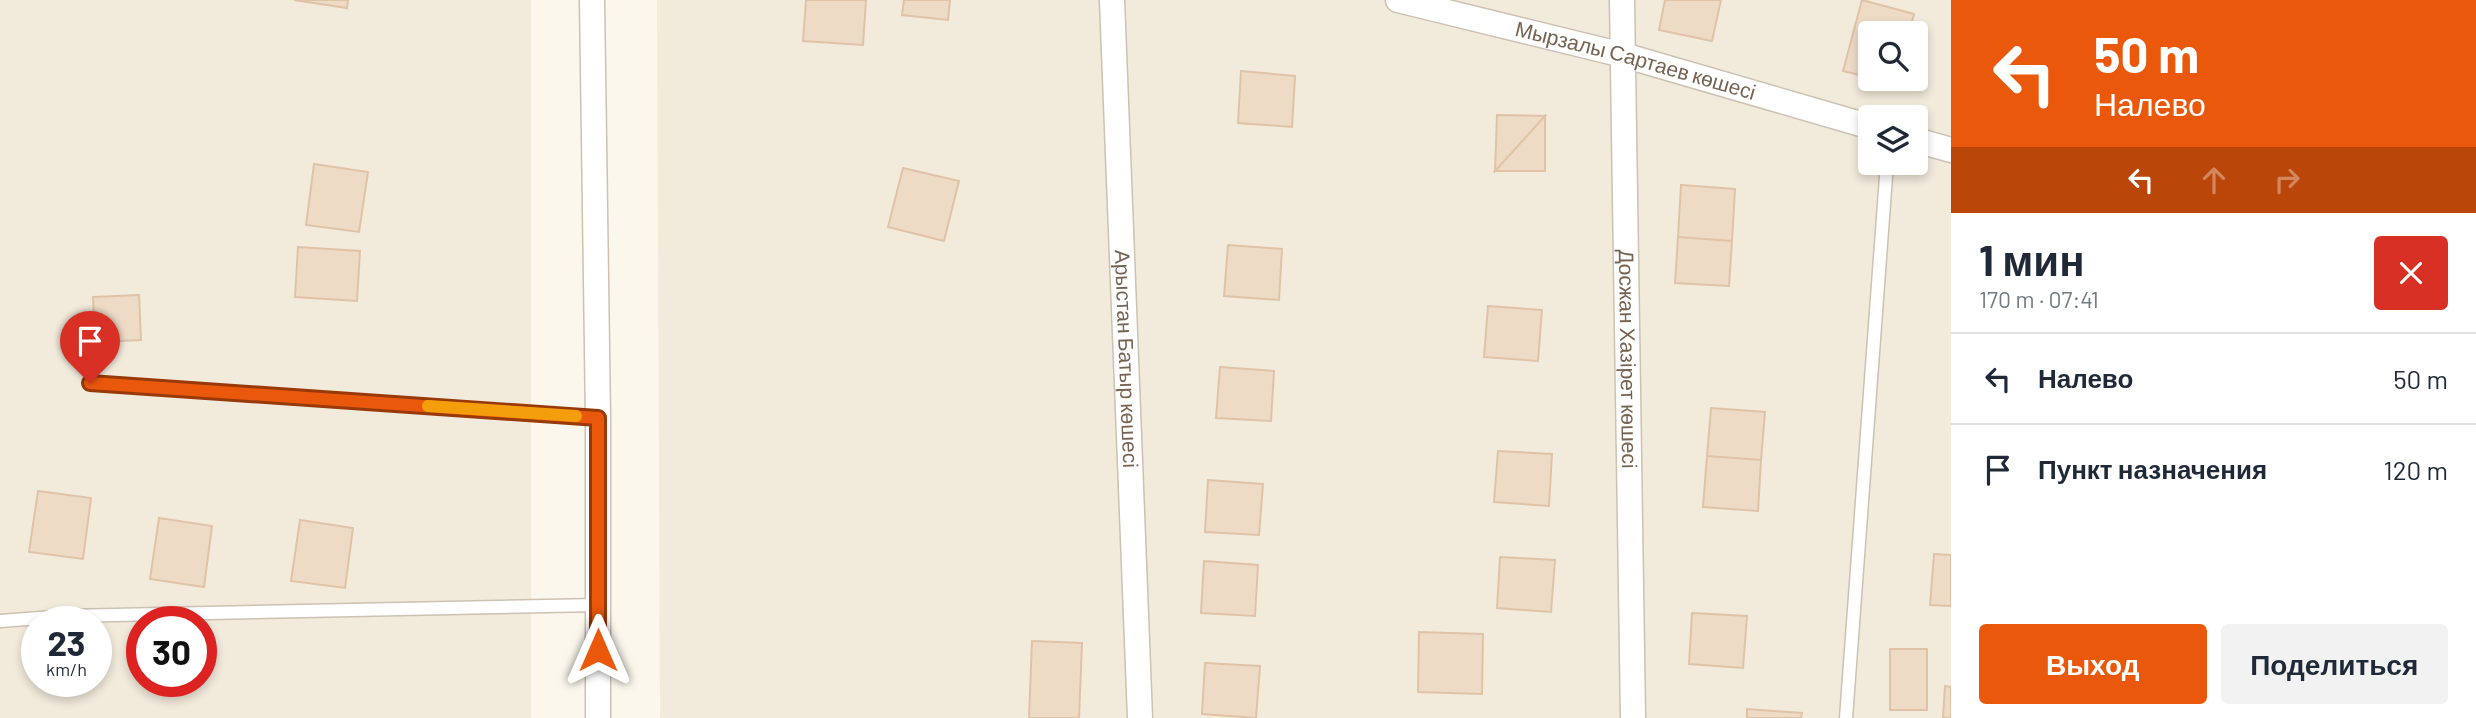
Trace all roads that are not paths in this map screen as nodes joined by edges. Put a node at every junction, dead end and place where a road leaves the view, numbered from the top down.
1 (592, 0) edge
2 (1112, 0) edge
3 (1398, 0) edge
4 (1622, 0) edge
5 (1623, 55) junction
6 (1858, 123) edge
7 (1928, 144) edge
8 (1951, 150) edge
9 (1886, 175) edge
10 (90, 383) dead end
11 (598, 418) junction
12 (598, 605) junction
13 (0, 621) edge
14 (598, 718) edge
15 (1140, 718) edge
16 (1633, 718) edge
17 (1846, 718) edge

1 - 11 street
2 - 15 street, Арыстан Батыр көшесі
3 - 5 street, Мырзалы Сартаев көшесі
4 - 5 street, Досжан Хазірет көшесі
5 - 6 street, Мырзалы Сартаев көшесі
5 - 16 street, Досжан Хазірет көшесі
7 - 8 street
9 - 17 lane
10 - 11 lane
11 - 12 street
12 - 13 lane
12 - 14 street

